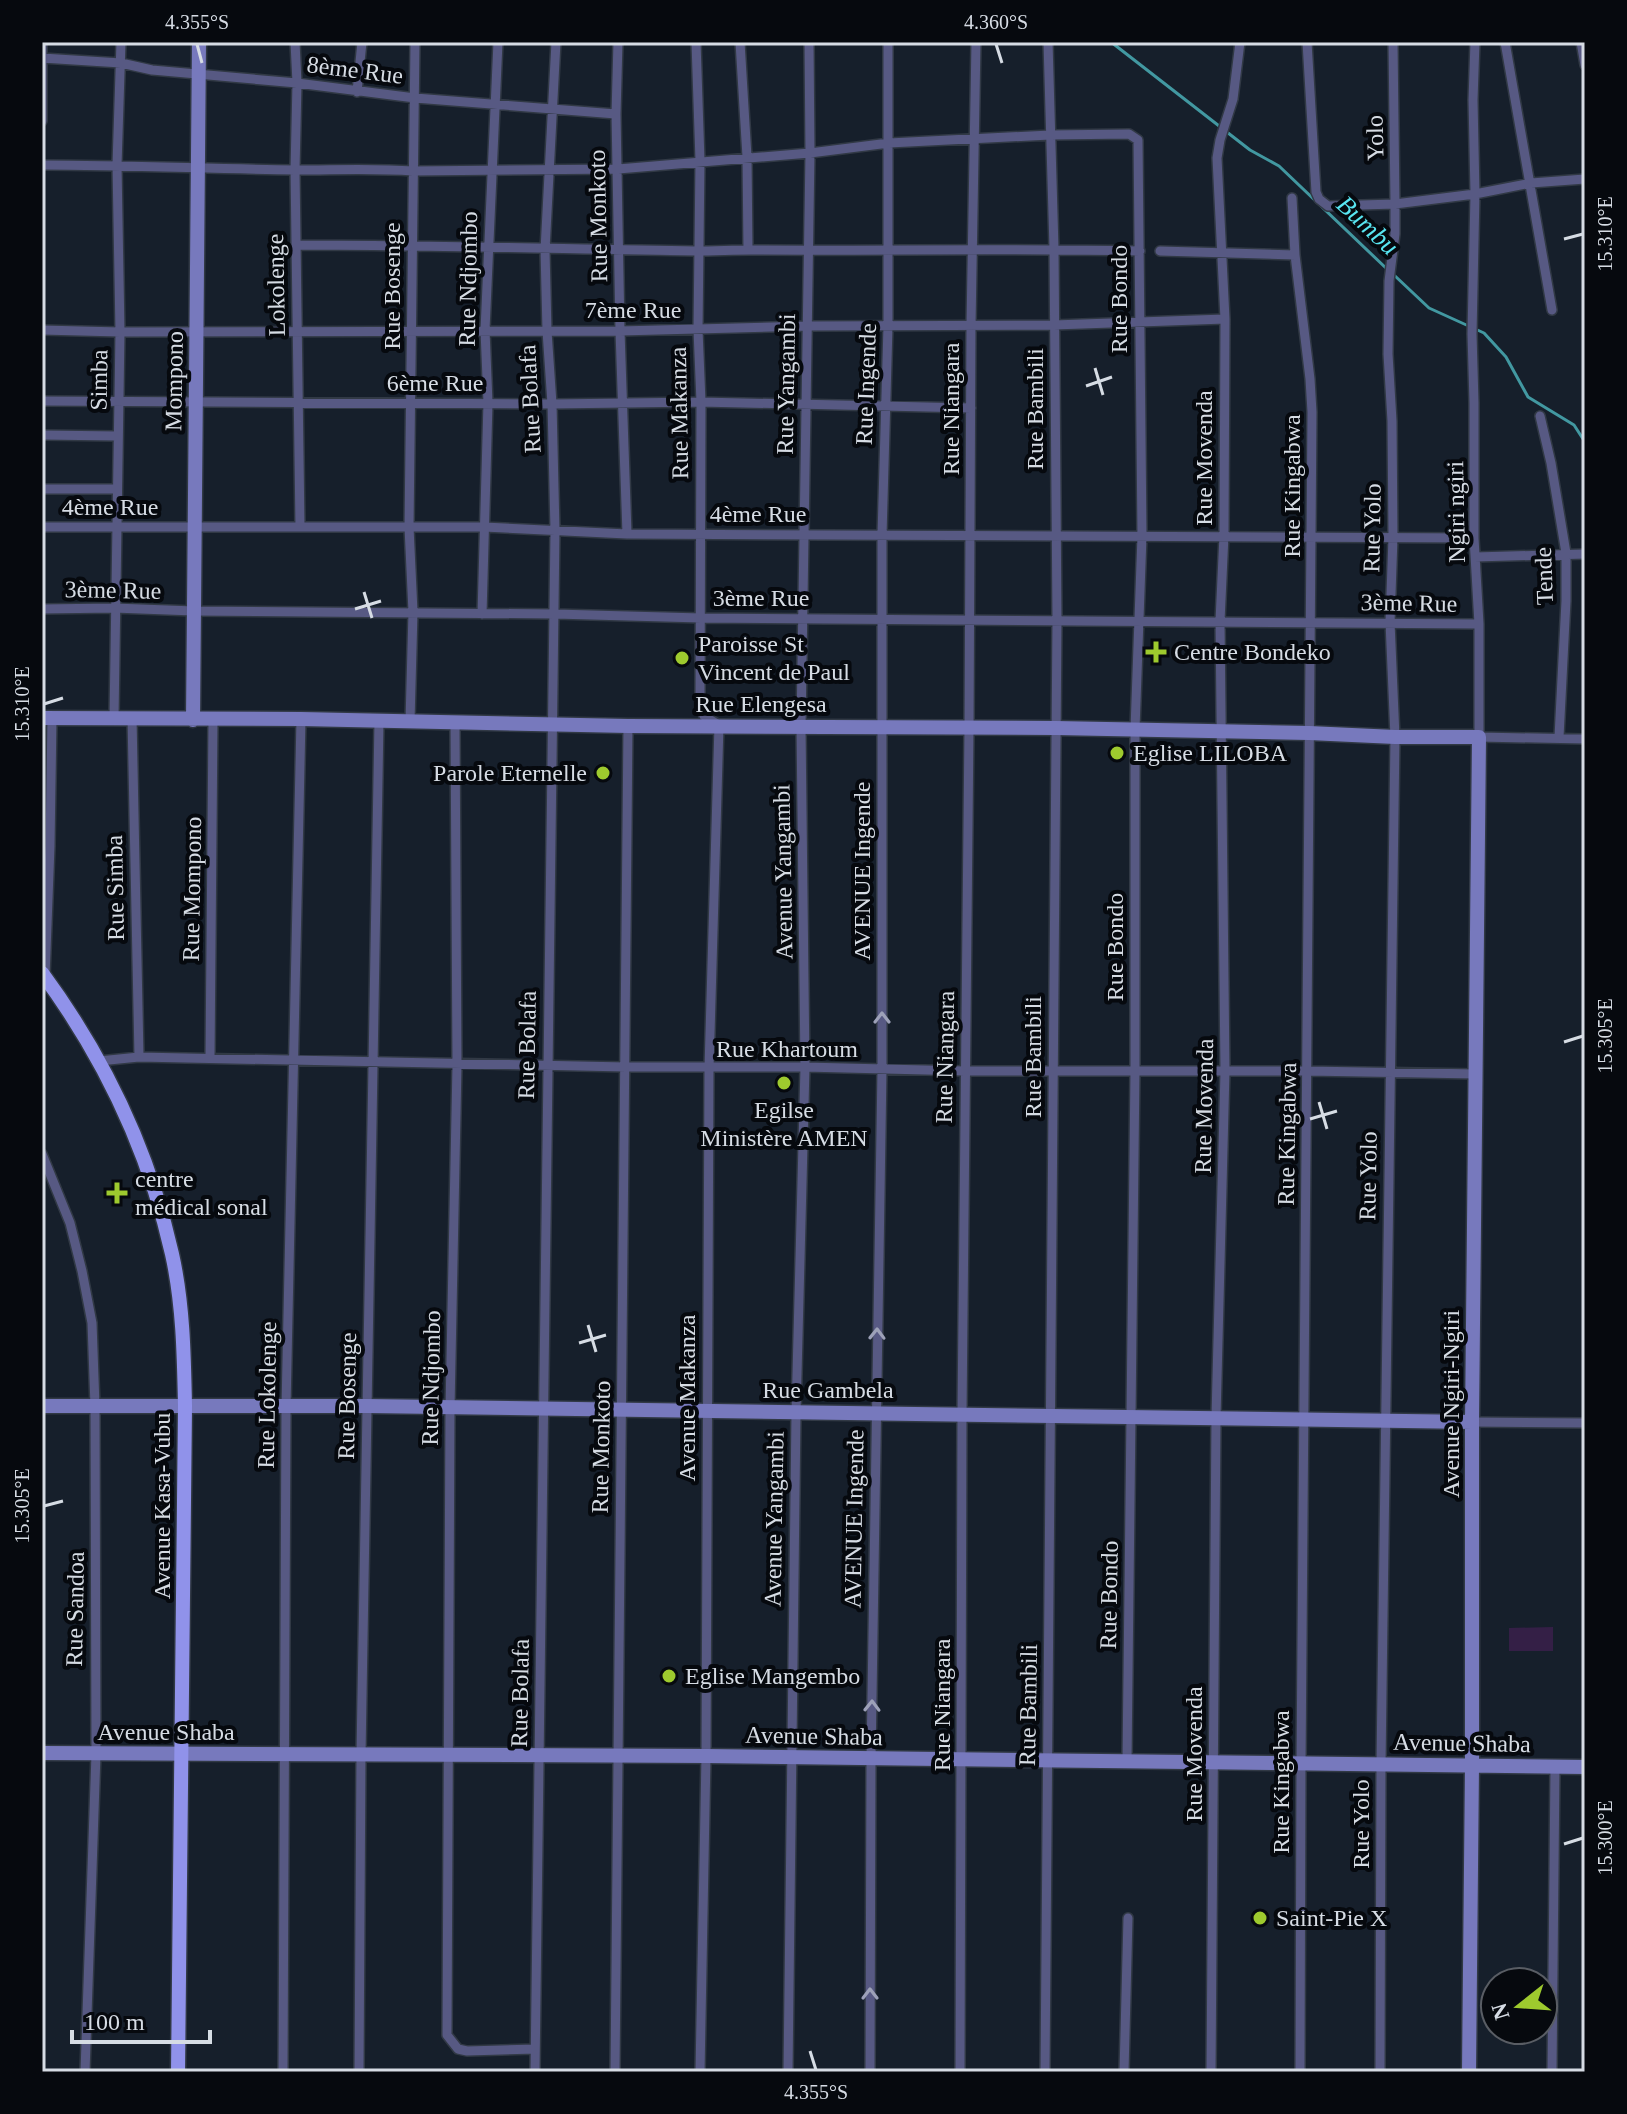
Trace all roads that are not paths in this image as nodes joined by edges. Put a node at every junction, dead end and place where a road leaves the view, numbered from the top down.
1 (42, 42) edge
2 (121, 42) edge
3 (199, 42) edge
4 (295, 42) edge
5 (362, 42) edge
6 (415, 42) edge
7 (498, 42) edge
8 (556, 42) edge
9 (618, 42) edge
10 (696, 42) edge
11 (740, 42) edge
12 (809, 42) edge
13 (888, 42) edge
14 (976, 42) edge
15 (1048, 42) edge
16 (1240, 42) edge
17 (1307, 42) edge
18 (1393, 42) edge
19 (1475, 42) edge
20 (1505, 42) edge
21 (1581, 42) edge
22 (42, 58) edge
23 (121, 63) junction
24 (1585, 65) edge
25 (199, 75) junction
26 (297, 83) junction
27 (357, 92) junction
28 (415, 98) junction
29 (495, 104) junction
30 (551, 110) junction
31 (616, 114) junction
32 (42, 121) edge
33 (1050, 135) junction
34 (973, 139) junction
35 (889, 143) junction
36 (810, 153) junction
37 (747, 157) junction
38 (700, 161) junction
39 (42, 165) edge
40 (117, 165) junction
41 (198, 169) junction
42 (491, 169) junction
43 (550, 169) junction
44 (618, 169) junction
45 (295, 170) junction
46 (413, 171) junction
47 (1585, 179) edge
48 (1531, 183) junction
49 (1475, 194) junction
50 (1292, 198) dead end
51 (1395, 204) junction
52 (296, 245) junction
53 (411, 245) junction
54 (488, 247) junction
55 (619, 249) junction
56 (1054, 249) junction
57 (545, 250) junction
58 (748, 250) junction
59 (888, 250) junction
60 (699, 251) junction
61 (808, 251) junction
62 (972, 251) junction
63 (1140, 251) junction
64 (1160, 251) dead end
65 (1221, 253) junction
66 (1295, 255) junction
67 (1389, 281) joint
68 (1552, 310) dead end
69 (1225, 319) junction
70 (1139, 322) junction
71 (971, 325) junction
72 (1054, 325) junction
73 (807, 326) junction
74 (888, 326) junction
75 (42, 330) edge
76 (485, 330) junction
77 (698, 330) junction
78 (412, 331) junction
79 (547, 331) junction
80 (620, 331) junction
81 (120, 332) junction
82 (196, 332) junction
83 (297, 332) junction
84 (42, 401) edge
85 (119, 401) junction
86 (195, 401) junction
87 (411, 402) junction
88 (701, 402) junction
89 (298, 403) junction
90 (488, 403) junction
91 (623, 403) junction
92 (552, 404) junction
93 (805, 405) junction
94 (885, 405) junction
95 (971, 408) junction
96 (1540, 416) dead end
97 (42, 435) edge
98 (118, 436) junction
99 (42, 489) edge
100 (117, 489) junction
101 (194, 526) junction
102 (42, 527) edge
103 (300, 527) junction
104 (409, 527) junction
105 (484, 527) junction
106 (117, 528) junction
107 (555, 530) junction
108 (627, 534) junction
109 (700, 534) junction
110 (804, 534) junction
111 (882, 535) junction
112 (1224, 535) junction
113 (970, 536) junction
114 (1142, 536) junction
115 (1312, 536) junction
116 (1055, 537) junction
117 (1393, 537) junction
118 (1474, 538) junction
119 (1566, 553) junction
120 (1585, 554) edge
121 (1475, 557) junction
122 (114, 608) junction
123 (42, 609) edge
124 (194, 611) junction
125 (413, 612) junction
126 (482, 614) junction
127 (555, 614) junction
128 (701, 618) junction
129 (802, 618) junction
130 (883, 620) junction
131 (970, 620) junction
132 (1057, 620) junction
133 (1138, 621) junction
134 (1220, 621) junction
135 (1311, 622) junction
136 (1390, 622) junction
137 (1479, 624) junction
138 (47, 718) edge
139 (114, 718) junction
140 (132, 718) junction
141 (301, 719) junction
142 (193, 720) junction
143 (213, 720) junction
144 (379, 721) junction
145 (410, 721) junction
146 (455, 723) junction
147 (551, 724) junction
148 (719, 725) junction
149 (628, 726) junction
150 (882, 726) junction
151 (801, 727) junction
152 (969, 728) junction
153 (1056, 728) junction
154 (1135, 729) junction
155 (1222, 731) junction
156 (1309, 733) junction
157 (1395, 737) junction
158 (1479, 737) junction
159 (1559, 737) junction
160 (1585, 739) edge
161 (44, 975) edge
162 (139, 1057) junction
163 (210, 1058) junction
164 (295, 1059) junction
165 (99, 1061) junction
166 (374, 1061) junction
167 (457, 1065) junction
168 (547, 1066) junction
169 (626, 1067) junction
170 (805, 1067) junction
171 (709, 1068) junction
172 (882, 1069) junction
173 (1053, 1070) junction
174 (1135, 1070) junction
175 (965, 1071) junction
176 (1225, 1071) junction
177 (1308, 1071) junction
178 (1389, 1073) junction
179 (1476, 1074) junction
180 (42, 1154) edge
181 (42, 1406) edge
182 (95, 1406) junction
183 (185, 1406) junction
184 (367, 1406) junction
185 (286, 1407) junction
186 (450, 1408) junction
187 (543, 1409) junction
188 (621, 1411) junction
189 (707, 1412) junction
190 (875, 1412) junction
191 (796, 1413) junction
192 (962, 1413) junction
193 (1051, 1415) junction
194 (1131, 1417) junction
195 (1216, 1417) junction
196 (1303, 1419) junction
197 (1385, 1420) junction
198 (1472, 1422) junction
199 (1585, 1423) edge
200 (42, 1753) edge
201 (283, 1753) junction
202 (96, 1754) junction
203 (181, 1754) junction
204 (361, 1754) junction
205 (449, 1754) junction
206 (539, 1756) junction
207 (618, 1756) junction
208 (706, 1756) junction
209 (791, 1758) junction
210 (871, 1759) junction
211 (962, 1760) junction
212 (1047, 1761) junction
213 (1127, 1761) junction
214 (1215, 1762) junction
215 (1301, 1764) junction
216 (1381, 1764) junction
217 (1472, 1765) junction
218 (1555, 1767) junction
219 (1585, 1767) edge
220 (1128, 1918) dead end
221 (535, 2049) junction
222 (85, 2072) edge
223 (178, 2072) edge
224 (283, 2072) edge
225 (359, 2072) edge
226 (535, 2072) edge
227 (615, 2072) edge
228 (700, 2072) edge
229 (788, 2072) edge
230 (870, 2072) edge
231 (960, 2072) edge
232 (1045, 2072) edge
233 (1124, 2072) edge
234 (1211, 2072) edge
235 (1300, 2072) edge
236 (1380, 2072) edge
237 (1469, 2072) edge
238 (1552, 2072) edge

1 - 22 street
2 - 23 street, Simba
3 - 25 street, Mompono
4 - 26 street, Lokolenge
5 - 27 street
6 - 28 street, Rue Bosenge
7 - 29 street, Rue Ndjombo
8 - 30 street, Rue Bolafa
9 - 31 street, Rue Monkoto
10 - 38 street, Rue Makanza
11 - 37 street
12 - 36 street, Rue Yangambi
13 - 35 street, Rue Ingende
14 - 34 street, Rue Niangara
15 - 33 street, Rue Bambili
16 - 65 street, Rue Movenda
17 - 51 street
18 - 51 street, Yolo
19 - 49 street, Ngiri ngiri
20 - 48 street
21 - 24 street
22 - 23 street, 8ème Rue
22 - 32 street
23 - 25 street, 8ème Rue
23 - 40 street, Simba
25 - 26 street, 8ème Rue
25 - 41 street, Mompono
26 - 27 street, 8ème Rue
26 - 45 street, Lokolenge
27 - 28 street, 8ème Rue
28 - 29 street, 8ème Rue
28 - 46 street, Rue Bosenge
29 - 30 street, 8ème Rue
29 - 42 street, Rue Ndjombo
30 - 31 street, 8ème Rue
30 - 43 street, Rue Bolafa
31 - 44 street, Rue Monkoto
33 - 34 street
33 - 56 street, Rue Bambili
33 - 63 street, Rue Bondo
34 - 35 street
34 - 62 street, Rue Niangara
35 - 36 street
35 - 59 street, Rue Ingende
36 - 37 street
36 - 61 street, Rue Yangambi
37 - 38 street
37 - 58 street
38 - 44 street
38 - 60 street, Rue Makanza
39 - 40 street
40 - 41 street
40 - 81 street, Simba
41 - 45 street
41 - 82 street, Mompono
42 - 43 street
42 - 46 street
42 - 54 street, Rue Ndjombo
43 - 44 street
43 - 57 street, Rue Bolafa
44 - 55 street, Rue Monkoto
45 - 46 street
45 - 52 street, Lokolenge
46 - 53 street, Rue Bosenge
47 - 48 street
48 - 49 street
48 - 68 street
49 - 51 street
49 - 118 street, Ngiri ngiri
50 - 66 street, Rue Kingabwa
51 - 67 street, Yolo
52 - 53 street
52 - 83 street, Lokolenge
53 - 54 street
53 - 78 street, Rue Bosenge
54 - 57 street
54 - 76 street, Rue Ndjombo
55 - 57 street
55 - 60 street
55 - 80 street, Rue Monkoto
56 - 62 street
56 - 63 street
56 - 72 street, Rue Bambili
57 - 79 street, Rue Bolafa
58 - 60 street
58 - 61 street
59 - 61 street
59 - 62 street
59 - 74 street, Rue Ingende
60 - 77 street, Rue Makanza
61 - 73 street, Rue Yangambi
62 - 71 street, Rue Niangara
63 - 70 street, Rue Bondo
64 - 65 street
65 - 66 street
65 - 69 street, Rue Movenda
66 - 115 street, Rue Kingabwa
67 - 117 street, Rue Yolo
69 - 70 street, 7ème Rue
69 - 112 street, Rue Movenda
70 - 72 street, 7ème Rue
70 - 114 street, Rue Bondo
71 - 72 street, 7ème Rue
71 - 74 street, 7ème Rue
71 - 95 street, Rue Niangara
72 - 116 street, Rue Bambili
73 - 74 street, 7ème Rue
73 - 77 street, 7ème Rue
73 - 93 street, Rue Yangambi
74 - 94 street, Rue Ingende
75 - 81 street, 7ème Rue
76 - 78 street, 7ème Rue
76 - 79 street, 7ème Rue
76 - 90 street, Rue Ndjombo
77 - 80 street, 7ème Rue
77 - 88 street, Rue Makanza
78 - 83 street, 7ème Rue
78 - 87 street, Rue Bosenge
79 - 80 street, 7ème Rue
79 - 92 street, Rue Bolafa
80 - 91 street, Rue Monkoto
81 - 82 street, 7ème Rue
81 - 85 street, Simba
82 - 83 street, 7ème Rue
82 - 86 street, Mompono
83 - 89 street, Lokolenge
84 - 85 street, 6ème Rue
85 - 86 street, 6ème Rue
85 - 98 street, Simba
86 - 89 street, 6ème Rue
86 - 101 street, Mompono
87 - 89 street, 6ème Rue
87 - 90 street, 6ème Rue
87 - 104 street, Rue Bosenge
88 - 91 street, 6ème Rue
88 - 93 street, 6ème Rue
88 - 109 street, Rue Makanza
89 - 103 street, Lokolenge
90 - 92 street, 6ème Rue
90 - 105 street, Rue Ndjombo
91 - 92 street, 6ème Rue
91 - 108 street, Rue Monkoto
92 - 107 street, Rue Bolafa
93 - 94 street, 6ème Rue
93 - 110 street, Rue Yangambi
94 - 95 street, 6ème Rue
94 - 111 street, Rue Ingende
95 - 113 street, Rue Niangara
96 - 119 street, Tende
97 - 98 street
98 - 100 street, Simba
99 - 100 street
100 - 106 street, Simba
101 - 103 street, 4ème Rue
101 - 106 street, 4ème Rue
101 - 124 street, Mompono
102 - 106 street, 4ème Rue
103 - 104 street, 4ème Rue
104 - 105 street, 4ème Rue
104 - 125 street, Rue Bosenge
105 - 107 street, 4ème Rue
105 - 126 street, Rue Ndjombo
106 - 122 street, Simba
107 - 108 street, 4ème Rue
107 - 127 street, Rue Bolafa
108 - 109 street, 4ème Rue
109 - 110 street, 4ème Rue
109 - 128 street, Rue Makanza
110 - 111 street, 4ème Rue
110 - 129 street, Rue Yangambi
111 - 113 street, 4ème Rue
111 - 130 street, Rue Ingende
112 - 114 street, 4ème Rue
112 - 115 street, 4ème Rue
112 - 134 street, Rue Movenda
113 - 116 street, 4ème Rue
113 - 131 street, Rue Niangara
114 - 116 street, 4ème Rue
114 - 133 street, Rue Bondo
115 - 117 street, 4ème Rue
115 - 135 street, Rue Kingabwa
116 - 132 street, Rue Bambili
117 - 118 street, 4ème Rue
117 - 136 street, Rue Yolo
118 - 121 street, Ngiri ngiri
119 - 120 street
119 - 121 street
119 - 159 street, Tende
121 - 137 street, Ngiri ngiri
122 - 123 street, 3ème Rue
122 - 124 street, 3ème Rue
122 - 139 street, Simba
124 - 125 street, 3ème Rue
124 - 142 street, Mompono
125 - 126 street, 3ème Rue
125 - 145 street, Rue Bosenge
126 - 127 street, 3ème Rue
127 - 128 street, 3ème Rue
127 - 147 street, Rue Bolafa
128 - 129 street, 3ème Rue
128 - 148 street, Rue Makanza
129 - 130 street, 3ème Rue
129 - 151 street, Rue Yangambi
130 - 131 street, 3ème Rue
130 - 150 street, Rue Ingende
131 - 132 street, 3ème Rue
131 - 152 street, Rue Niangara
132 - 133 street, 3ème Rue
132 - 153 street, Rue Bambili
133 - 134 street, 3ème Rue
133 - 154 street, Rue Bondo
134 - 135 street, 3ème Rue
134 - 155 street, Rue Movenda
135 - 136 street, 3ème Rue
135 - 156 street, Rue Kingabwa
136 - 137 street, 3ème Rue
136 - 157 street, Rue Yolo
137 - 158 street, Ngiri ngiri
138 - 139 street, Rue Elengesa
138 - 161 street
139 - 140 street, Rue Elengesa
140 - 142 street, Rue Elengesa
140 - 162 street, Rue Simba
141 - 143 street, Rue Elengesa
141 - 144 street, Rue Elengesa
141 - 164 street, Rue Lokolenge
142 - 143 street, Rue Elengesa
143 - 163 street, Rue Mompono
144 - 145 street, Rue Elengesa
144 - 166 street, Rue Bosenge
145 - 146 street, Rue Elengesa
146 - 147 street, Rue Elengesa
146 - 167 street, Rue Ndjombo
147 - 149 street, Rue Elengesa
147 - 168 street, Rue Bolafa
148 - 149 street, Rue Elengesa
148 - 151 street, Rue Elengesa
148 - 171 street, Avenue Makanza
149 - 169 street, Rue Monkoto
150 - 151 street, Rue Elengesa
150 - 152 street, Rue Elengesa
172 -> 150 street, AVENUE Ingende
151 - 170 street, Avenue Yangambi
152 - 153 street, Rue Elengesa
152 - 175 street, Rue Niangara
153 - 154 street, Rue Elengesa
153 - 173 street, Rue Bambili
154 - 155 street, Rue Elengesa
154 - 174 street, Rue Bondo
155 - 156 street, Rue Elengesa
155 - 176 street, Rue Movenda
156 - 157 street, Rue Elengesa
156 - 177 street, Rue Kingabwa
157 - 158 street, Rue Elengesa
157 - 178 street, Rue Yolo
158 - 159 street
158 - 179 street, Avenue Ngiri-Ngiri
159 - 160 street
161 - 165 main road, Avenue Kasa-Vubu
162 - 163 street, Rue Khartoum
162 - 165 street, Rue Khartoum
163 - 164 street, Rue Khartoum
164 - 166 street, Rue Khartoum
164 - 185 street, Rue Lokolenge
165 - 183 main road, Avenue Kasa-Vubu
166 - 167 street, Rue Khartoum
166 - 184 street, Rue Bosenge
167 - 168 street, Rue Khartoum
167 - 186 street, Rue Ndjombo
168 - 169 street, Rue Khartoum
168 - 187 street, Rue Bolafa
169 - 171 street, Rue Khartoum
169 - 188 street, Rue Monkoto
170 - 171 street, Rue Khartoum
170 - 172 street, Rue Khartoum
170 - 191 street, Avenue Yangambi
171 - 189 street, Avenue Makanza
172 - 175 street, Rue Khartoum
190 -> 172 street, AVENUE Ingende
173 - 174 street, Rue Khartoum
173 - 175 street, Rue Khartoum
173 - 193 street, Rue Bambili
174 - 176 street, Rue Khartoum
174 - 194 street, Rue Bondo
175 - 192 street, Rue Niangara
176 - 177 street, Rue Khartoum
176 - 195 street, Rue Movenda
177 - 178 street, Rue Khartoum
177 - 196 street, Rue Kingabwa
178 - 179 street, Rue Khartoum
178 - 197 street, Rue Yolo
179 - 198 street, Avenue Ngiri-Ngiri
180 - 182 street, Rue Sandoa
181 - 182 street, Rue Gambela
182 - 183 street, Rue Gambela
182 - 202 street, Rue Sandoa
183 - 185 street, Rue Gambela
183 - 203 main road, Avenue Kasa-Vubu
184 - 185 street, Rue Gambela
184 - 186 street, Rue Gambela
184 - 204 street, Rue Bosenge
185 - 201 street, Rue Lokolenge
186 - 187 street, Rue Gambela
186 - 205 street, Rue Ndjombo
187 - 188 street, Rue Gambela
187 - 206 street, Rue Bolafa
188 - 189 street, Rue Gambela
188 - 207 street, Rue Monkoto
189 - 191 street, Rue Gambela
189 - 208 street, Avenue Makanza
190 - 191 street, Rue Gambela
190 - 192 street, Rue Gambela
210 -> 190 street, AVENUE Ingende
191 - 209 street, Avenue Yangambi
192 - 193 street, Rue Gambela
192 - 211 street, Rue Niangara
193 - 194 street, Rue Gambela
193 - 212 street, Rue Bambili
194 - 195 street, Rue Gambela
194 - 213 street, Rue Bondo
195 - 196 street, Rue Gambela
195 - 214 street, Rue Movenda
196 - 197 street, Rue Gambela
196 - 215 street, Rue Kingabwa
197 - 198 street, Rue Gambela
197 - 216 street, Rue Yolo
198 - 199 street
198 - 217 street, Avenue Ngiri-Ngiri
200 - 202 street, Avenue Shaba
201 - 203 street, Avenue Shaba
201 - 204 street, Avenue Shaba
201 - 224 street, Rue Lokolenge
202 - 203 street, Avenue Shaba
202 - 222 street, Rue Sandoa
203 - 223 main road, Avenue Kasa-Vubu
204 - 205 street, Avenue Shaba
204 - 225 street, Rue Bosenge
205 - 206 street, Avenue Shaba
205 - 221 street, Rue Ndjombo
206 - 207 street, Avenue Shaba
206 - 221 street, Rue Bolafa
207 - 208 street, Avenue Shaba
207 - 227 street, Rue Monkoto
208 - 209 street, Avenue Shaba
208 - 228 street, Avenue Makanza
209 - 210 street, Avenue Shaba
209 - 229 street, Avenue Yangambi
210 - 211 street, Avenue Shaba
230 -> 210 street, AVENUE Ingende
211 - 212 street, Avenue Shaba
211 - 231 street, Rue Niangara
212 - 213 street, Avenue Shaba
212 - 232 street, Rue Bambili
213 - 214 street, Avenue Shaba
214 - 215 street, Avenue Shaba
214 - 234 street, Rue Movenda
215 - 216 street, Avenue Shaba
215 - 235 street, Rue Kingabwa
216 - 217 street, Avenue Shaba
216 - 236 street, Rue Yolo
217 - 218 street, Avenue Shaba
217 - 237 street, Avenue Ngiri-Ngiri
218 - 219 street, Avenue Shaba
218 - 238 street
220 - 233 street
221 - 226 street, Rue Bolafa

